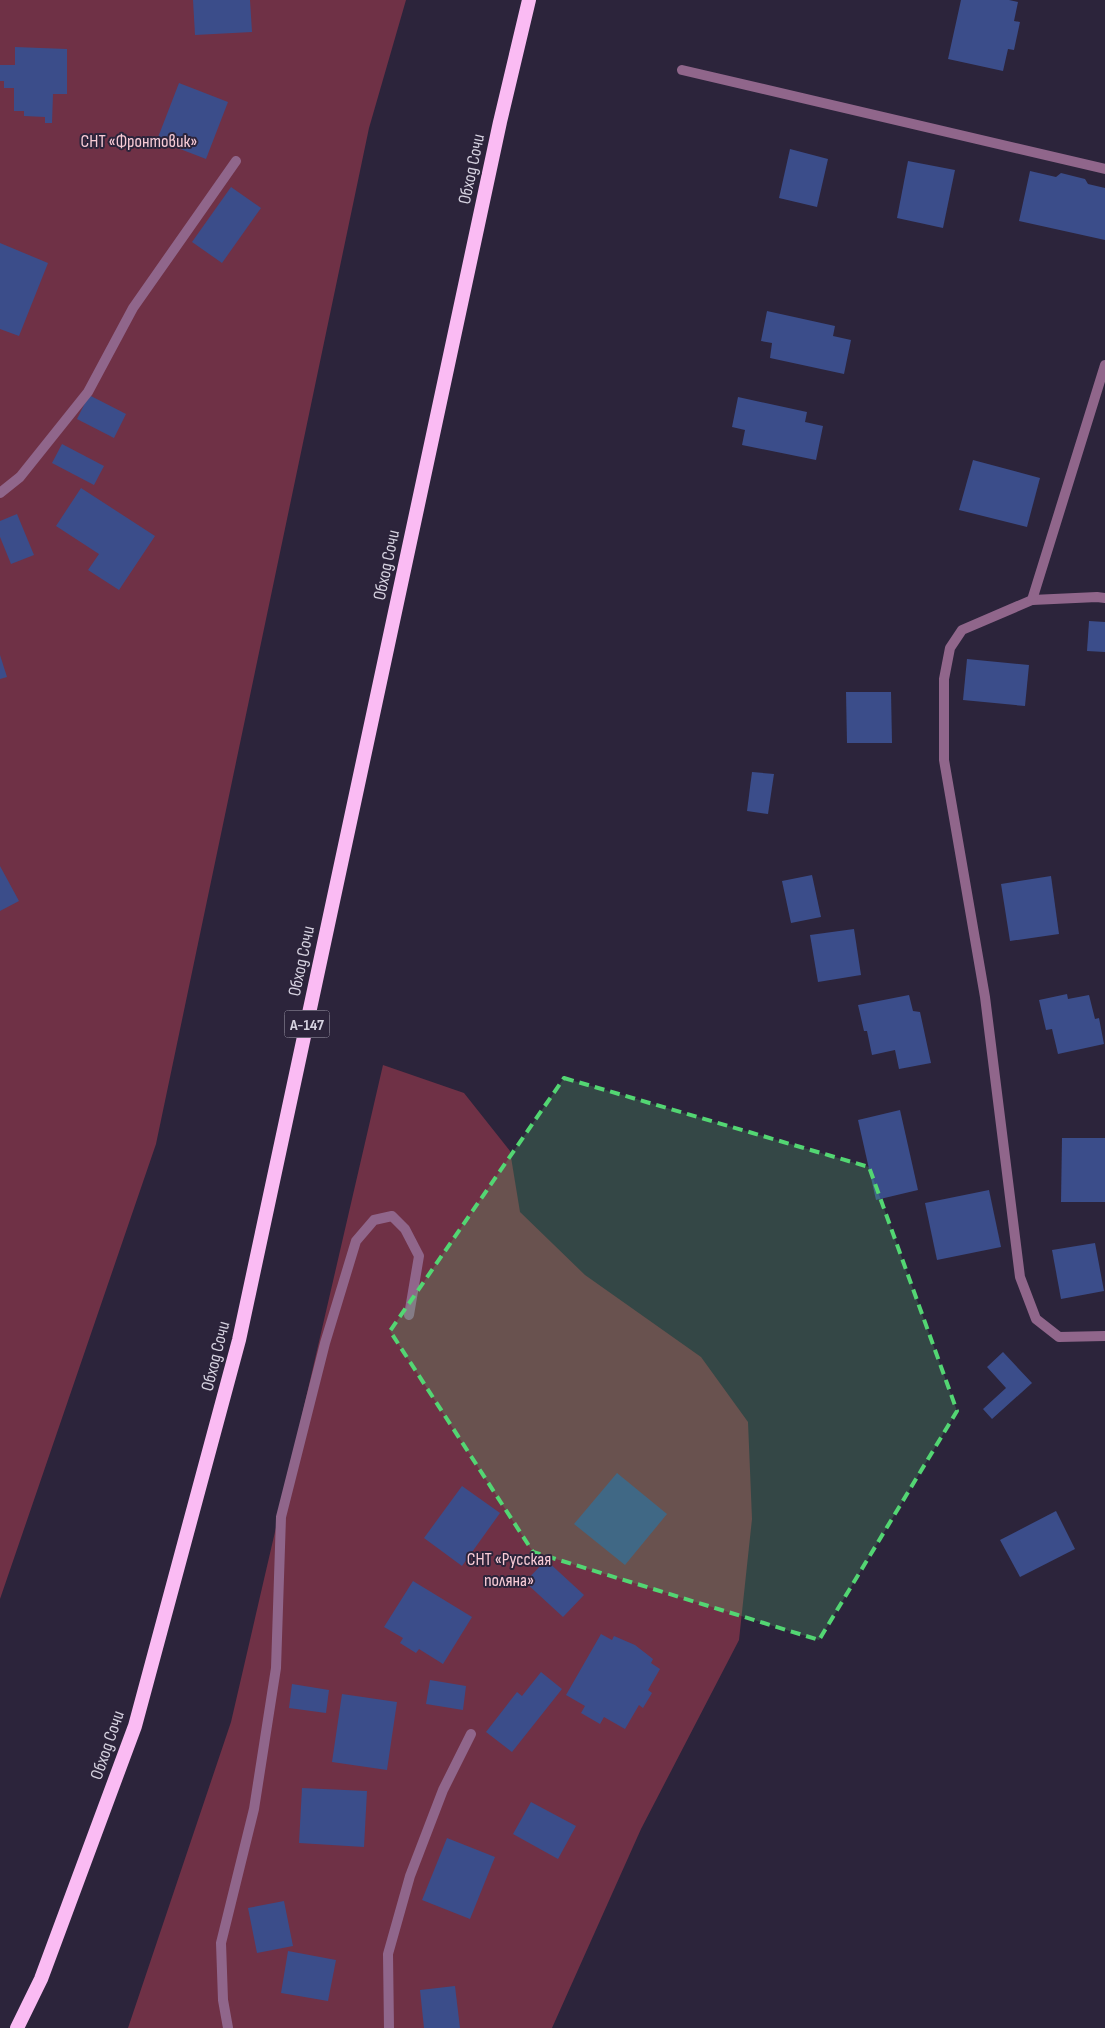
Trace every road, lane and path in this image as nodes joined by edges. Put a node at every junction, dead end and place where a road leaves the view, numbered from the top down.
1 (529, 0) edge
2 (682, 70) dead end
3 (236, 161) dead end
4 (1105, 169) edge
5 (1105, 365) edge
6 (0, 493) edge
7 (1105, 598) edge
8 (1032, 600) junction
9 (409, 1315) dead end
10 (1105, 1336) edge
11 (471, 1734) dead end
12 (18, 2028) edge
13 (228, 2028) edge
14 (389, 2028) edge

1 - 12 highway, Обход Сочи / А-147
2 - 4 street
3 - 6 street
5 - 8 street
7 - 8 street
8 - 10 street
9 - 13 street
11 - 14 street

